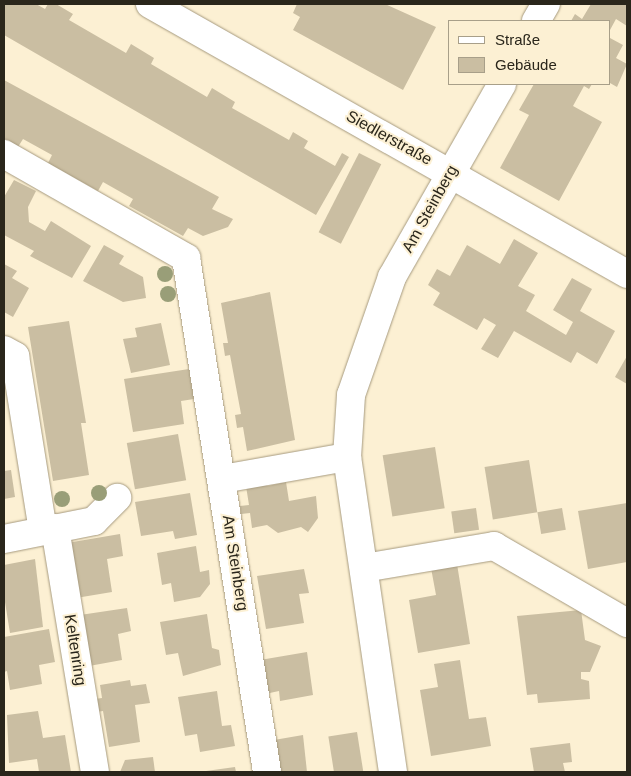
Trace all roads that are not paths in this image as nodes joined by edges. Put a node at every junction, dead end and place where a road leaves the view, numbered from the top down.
1 (150, 4) edge
2 (546, 4) edge
3 (537, 20) edge
4 (501, 85) edge
5 (4, 154) edge
6 (450, 172) junction
7 (627, 274) edge
8 (4, 350) edge
9 (347, 457) junction
10 (222, 479) junction
11 (118, 498) dead end
12 (49, 530) junction
13 (4, 539) edge
14 (364, 568) junction
15 (627, 623) edge
16 (95, 772) edge
17 (267, 772) edge
18 (393, 772) edge

1 - 6 street, Siedlerstraße
2 - 3 street
4 - 6 street, Am Steinberg
5 - 10 street
6 - 7 street, Siedlerstraße
6 - 9 street, Am Steinberg
8 - 12 street, Keltenring
9 - 10 street
9 - 14 street, Am Steinberg
10 - 17 street, Am Steinberg
11 - 12 street
12 - 13 street
12 - 16 street, Keltenring
14 - 15 street
14 - 18 street, Am Steinberg

